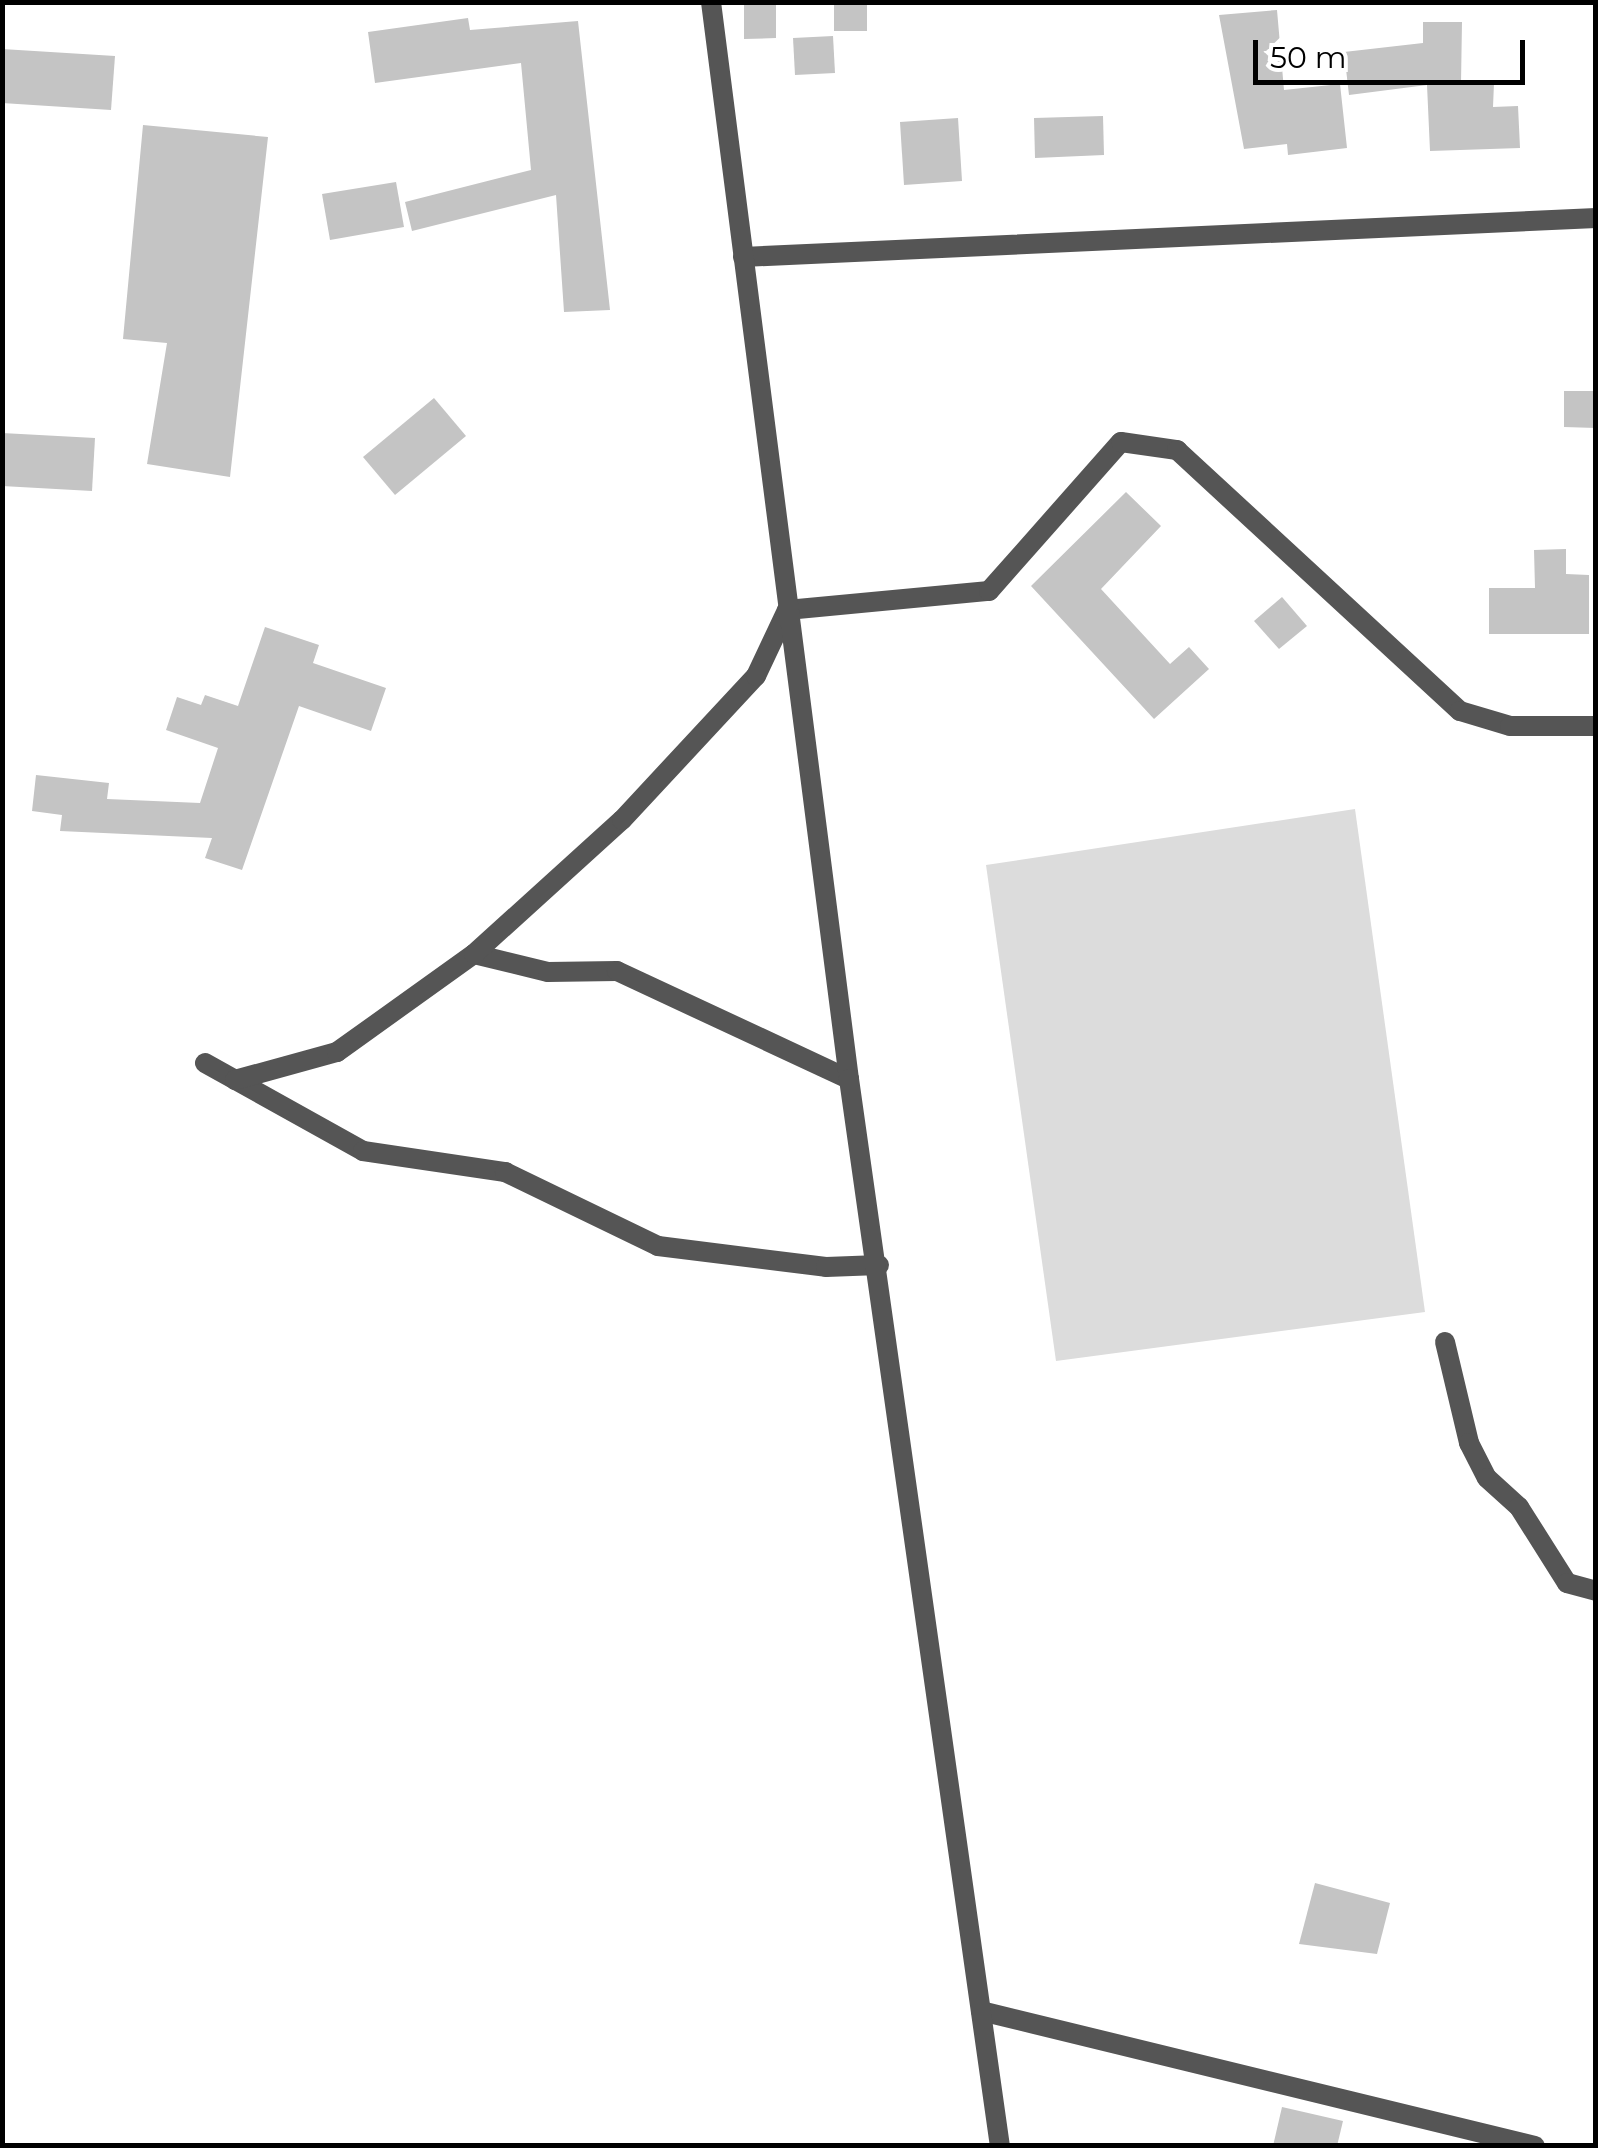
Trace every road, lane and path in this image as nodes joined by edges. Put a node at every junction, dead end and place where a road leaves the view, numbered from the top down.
1 (711, 2) edge
2 (1596, 218) edge
3 (743, 257) junction
4 (786, 610) junction
5 (1596, 726) edge
6 (474, 954) junction
7 (205, 1063) dead end
8 (235, 1080) junction
9 (849, 1080) junction
10 (879, 1265) junction
11 (1444, 1342) dead end
12 (1596, 1591) edge
13 (981, 2011) junction
14 (1000, 2146) edge
15 (1535, 2146) edge

1 - 3 street
2 - 3 street
3 - 4 street
4 - 5 street
4 - 6 street
4 - 9 street
6 - 8 street
6 - 9 street
7 - 8 street
8 - 10 street
9 - 10 street
10 - 13 street
11 - 12 street
13 - 14 street
13 - 15 street

